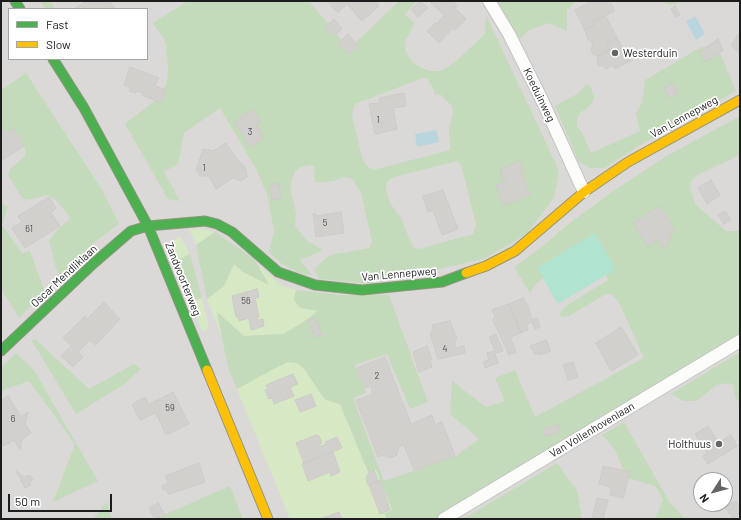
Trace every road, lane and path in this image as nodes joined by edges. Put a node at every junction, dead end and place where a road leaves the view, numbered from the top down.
1 (489, 1) edge
2 (54, 60) edge
3 (740, 100) edge
4 (584, 192) junction
5 (148, 226) junction
6 (740, 341) edge
7 (3, 344) edge
8 (268, 519) edge
9 (444, 519) edge

1 - 4 street, Koeduinweg
2 - 5 street, Zandvoorterweg
3 - 4 street, Van Lennepweg
4 - 5 street, Van Lennepweg
5 - 7 street, Oscar Mendliklaan
5 - 8 street, Zandvoorterweg
6 - 9 street, Van Vollenhovenlaan

